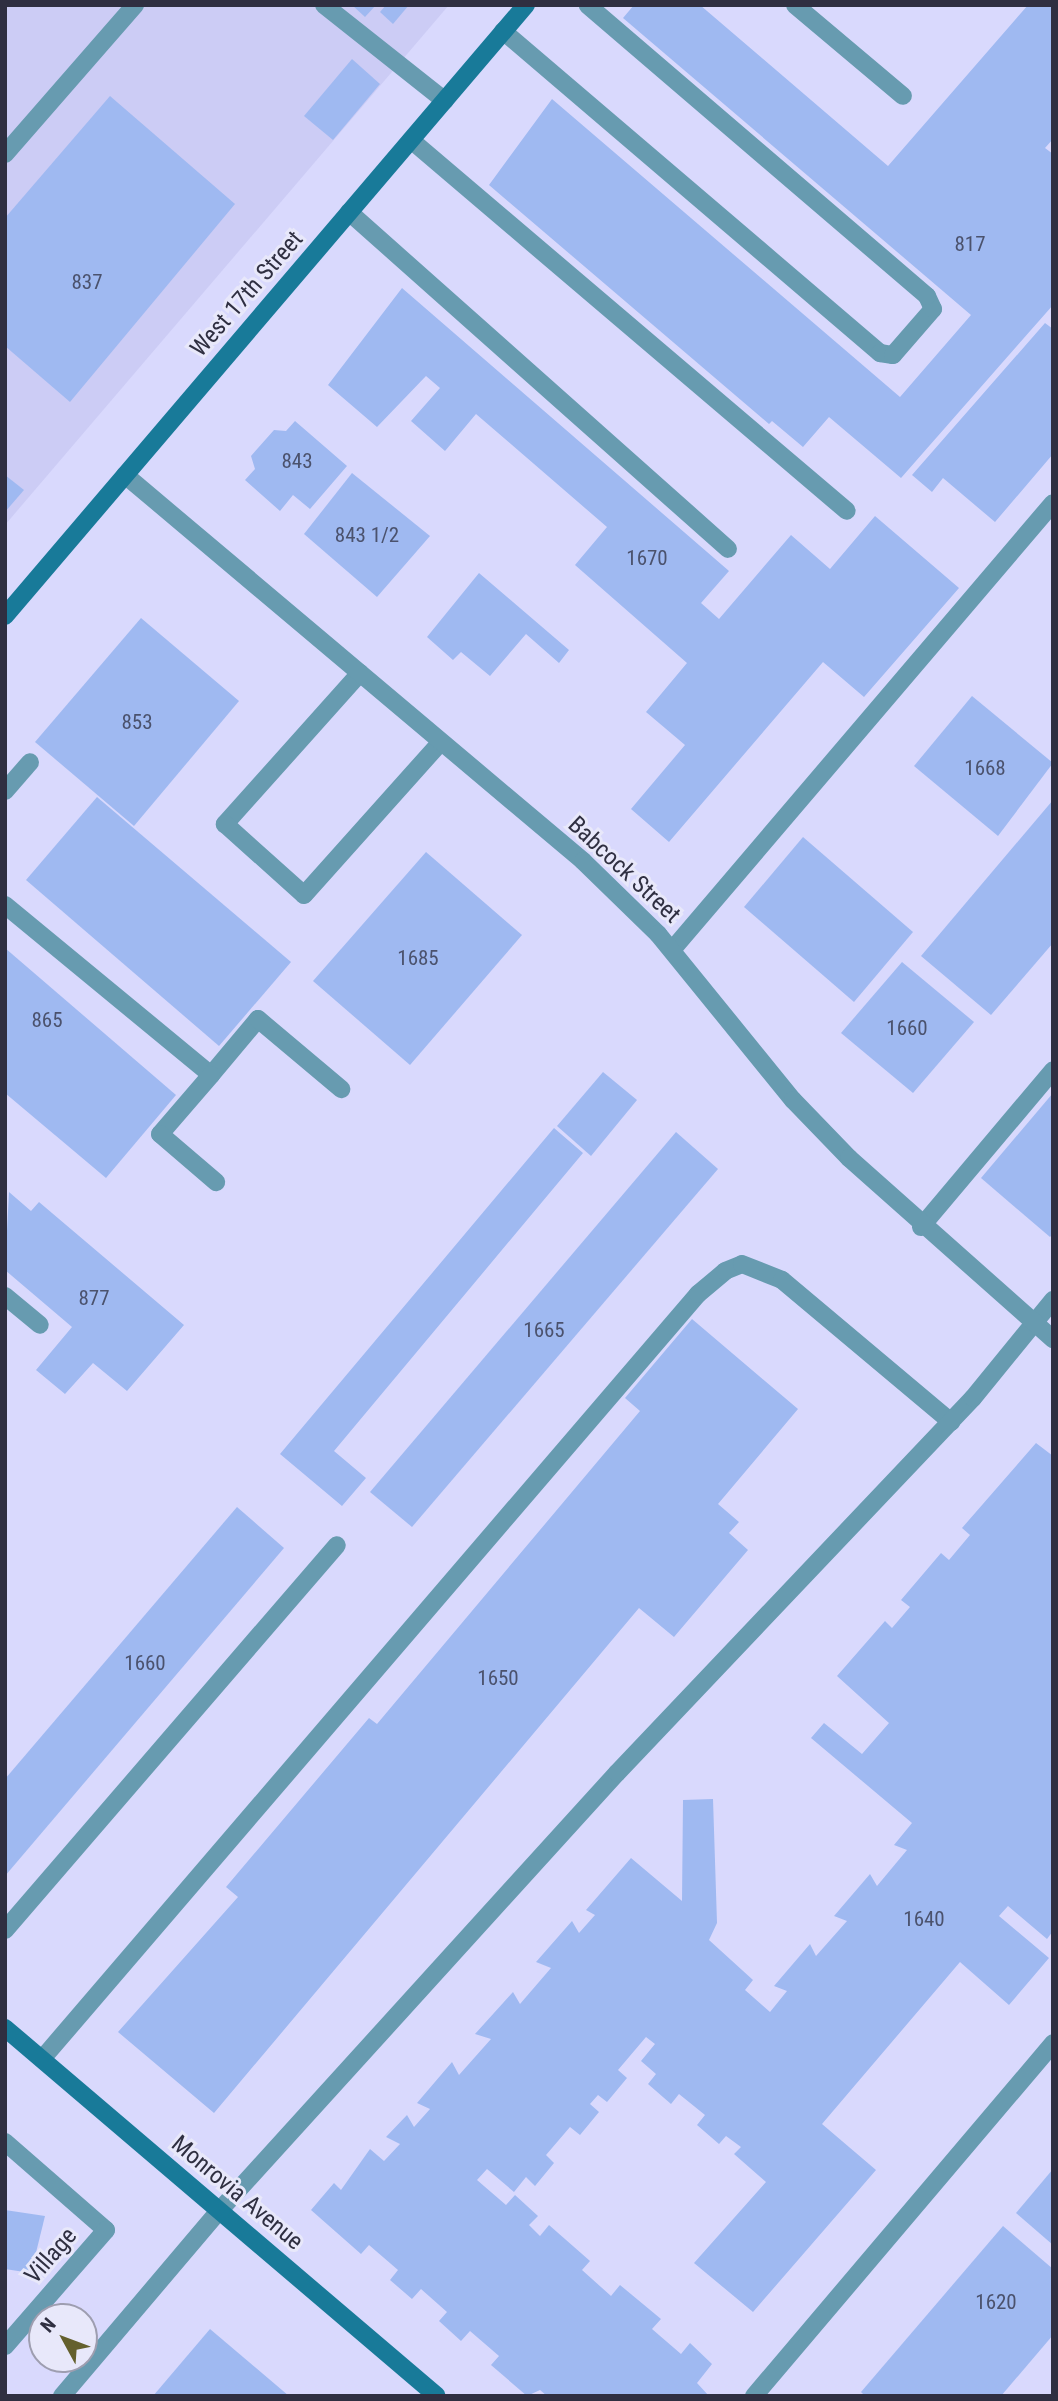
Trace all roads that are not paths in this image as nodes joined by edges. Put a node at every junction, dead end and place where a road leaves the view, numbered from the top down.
1 (135, 5) edge
2 (324, 5) edge
3 (526, 5) edge
4 (588, 5) edge
5 (796, 5) edge
6 (503, 31) junction
7 (903, 96) dead end
8 (445, 101) junction
9 (411, 140) junction
10 (5, 153) edge
11 (349, 212) junction
12 (125, 475) junction
13 (1053, 503) edge
14 (847, 511) dead end
15 (728, 549) dead end
16 (5, 616) edge
17 (360, 673) junction
18 (441, 742) junction
19 (30, 762) dead end
20 (5, 791) edge
21 (5, 905) edge
22 (672, 950) junction
23 (1053, 1070) edge
24 (211, 1075) junction
25 (341, 1089) dead end
26 (216, 1182) dead end
27 (920, 1227) junction
28 (5, 1296) edge
29 (1053, 1300) edge
30 (1034, 1323) junction
31 (40, 1325) dead end
32 (1053, 1339) edge
33 (951, 1422) junction
34 (337, 1545) dead end
35 (5, 1930) edge
36 (5, 2028) edge
37 (1053, 2043) edge
38 (42, 2059) junction
39 (5, 2142) edge
40 (220, 2210) junction
41 (5, 2346) edge
42 (62, 2396) edge
43 (438, 2396) edge
44 (754, 2396) edge

1 - 10 street
2 - 8 street
3 - 6 street, West 17th Street
4 - 6 street
5 - 7 street
6 - 8 street, West 17th Street
8 - 9 street, West 17th Street
9 - 11 street, West 17th Street
9 - 14 street
11 - 12 street, West 17th Street
11 - 15 street
12 - 16 street, West 17th Street
12 - 17 street, Babcock Street
13 - 22 street
17 - 18 street, Babcock Street
17 - 18 street
18 - 22 street, Babcock Street
19 - 20 street
21 - 24 street
22 - 27 street, Babcock Street
23 - 27 street
24 - 25 street
24 - 26 street
27 - 30 street, Babcock Street
28 - 31 street
29 - 30 street
30 - 32 street, Babcock Street
30 - 33 street
33 - 38 street
33 - 40 street
34 - 35 street
36 - 38 street, Monrovia Avenue
37 - 44 street
38 - 40 street, Monrovia Avenue
39 - 41 street, Village
40 - 42 street
40 - 43 street, Monrovia Avenue

